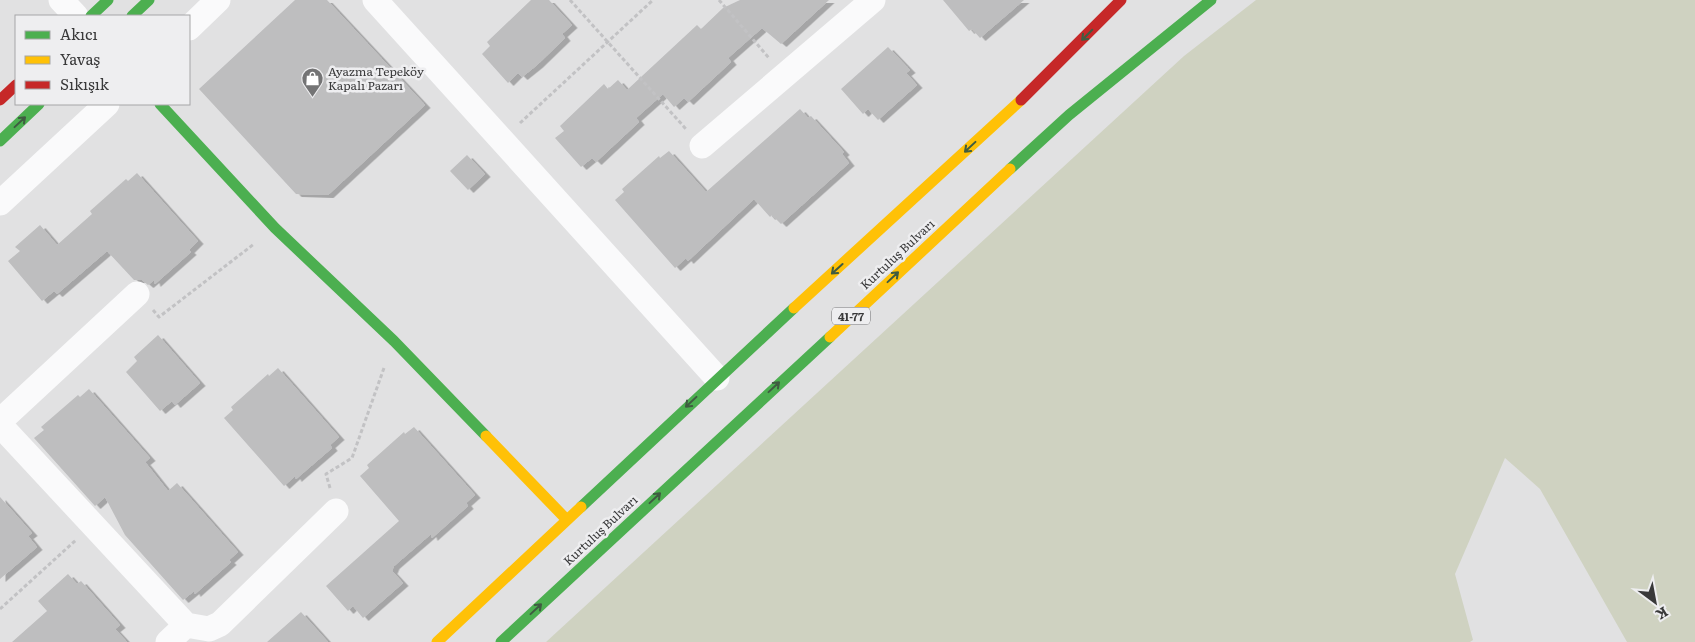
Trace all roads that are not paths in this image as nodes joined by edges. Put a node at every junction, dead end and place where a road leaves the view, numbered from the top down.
1 (61, 0) edge
2 (108, 0) edge
3 (149, 0) edge
4 (218, 0) edge
5 (375, 0) edge
6 (873, 0) edge
7 (1121, 0) edge
8 (1211, 0) edge
9 (75, 15) edge
10 (92, 15) edge
11 (133, 15) edge
12 (190, 27) edge
13 (15, 86) edge
14 (0, 100) edge
15 (38, 105) edge
16 (106, 105) edge
17 (161, 105) edge
18 (0, 141) edge
19 (702, 146) road end
20 (0, 203) edge
21 (137, 294) road end
22 (717, 378) junction
23 (0, 421) edge
24 (0, 425) edge
25 (336, 511) road end
26 (567, 520) junction
27 (186, 625) junction
28 (168, 642) edge
29 (437, 642) edge
30 (500, 642) edge

1 - 9 street
2 - 10 main road
3 - 11 main road
4 - 12 street
5 - 22 street
6 - 19 street
7 -> 22 main road
30 -> 8 main road, Kurtuluş Bulvarı / 41-77
13 - 14 main road
18 -> 15 main road
16 - 20 street
17 - 26 main road
21 - 23 street
22 -> 26 main road
24 - 27 street
25 - 27 street
26 - 29 main road
27 - 28 street

